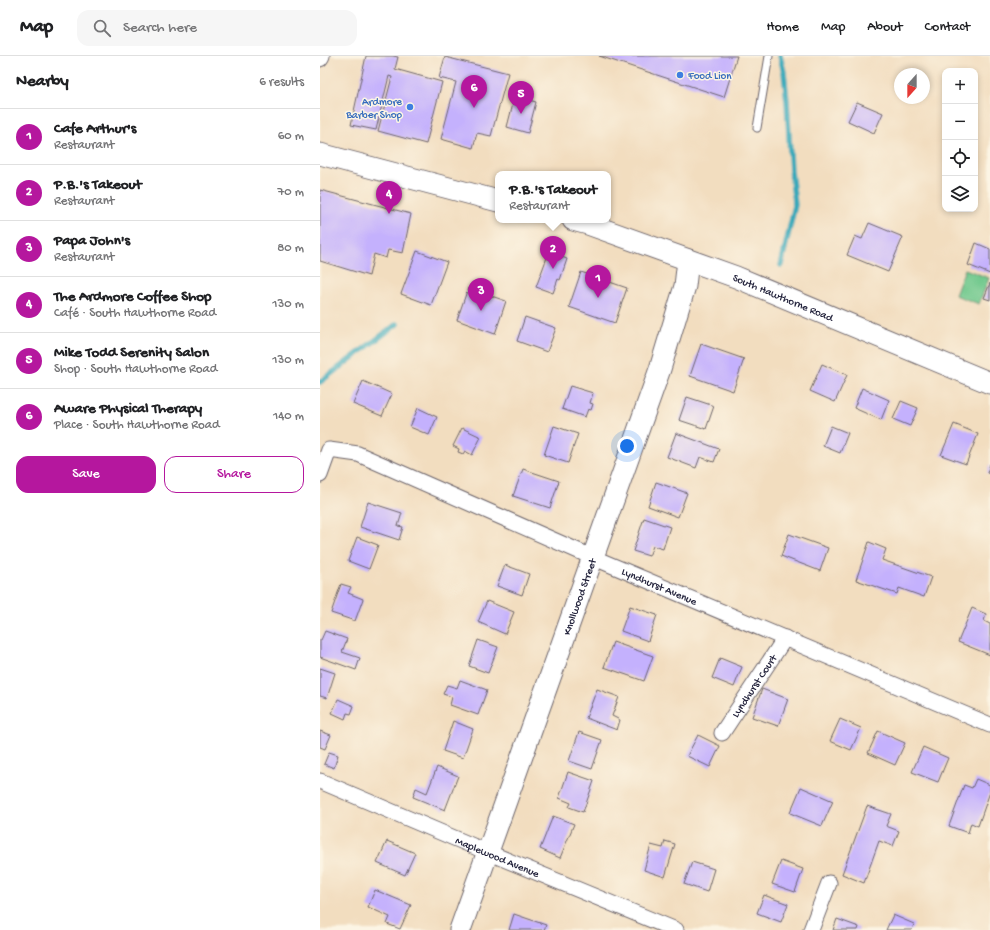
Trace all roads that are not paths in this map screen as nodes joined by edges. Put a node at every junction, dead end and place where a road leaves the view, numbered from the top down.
1 (322, 56) edge
2 (769, 56) edge
3 (320, 58) edge
4 (757, 128) dead end
5 (320, 154) edge
6 (495, 200) edge
7 (584, 223) edge
8 (688, 260) junction
9 (990, 383) edge
10 (320, 475) edge
11 (592, 557) junction
12 (785, 638) junction
13 (990, 725) edge
14 (722, 733) dead end
15 (320, 781) edge
16 (487, 852) junction
17 (829, 883) dead end
18 (460, 930) edge
19 (676, 930) edge
20 (811, 930) edge

1 - 3 street
2 - 4 lane
5 - 6 main road
7 - 8 main road, South Hawthorne Road
8 - 9 main road, South Hawthorne Road
8 - 11 main road, Knollwood Street
10 - 11 street, Lyndhurst Avenue
11 - 12 street, Lyndhurst Avenue
11 - 16 main road, Knollwood Street
12 - 13 street, Lyndhurst Avenue
12 - 14 street, Lyndhurst Court
15 - 16 street, Maplewood Avenue
16 - 18 main road, Knollwood Street
16 - 19 street, Maplewood Avenue
17 - 20 street

